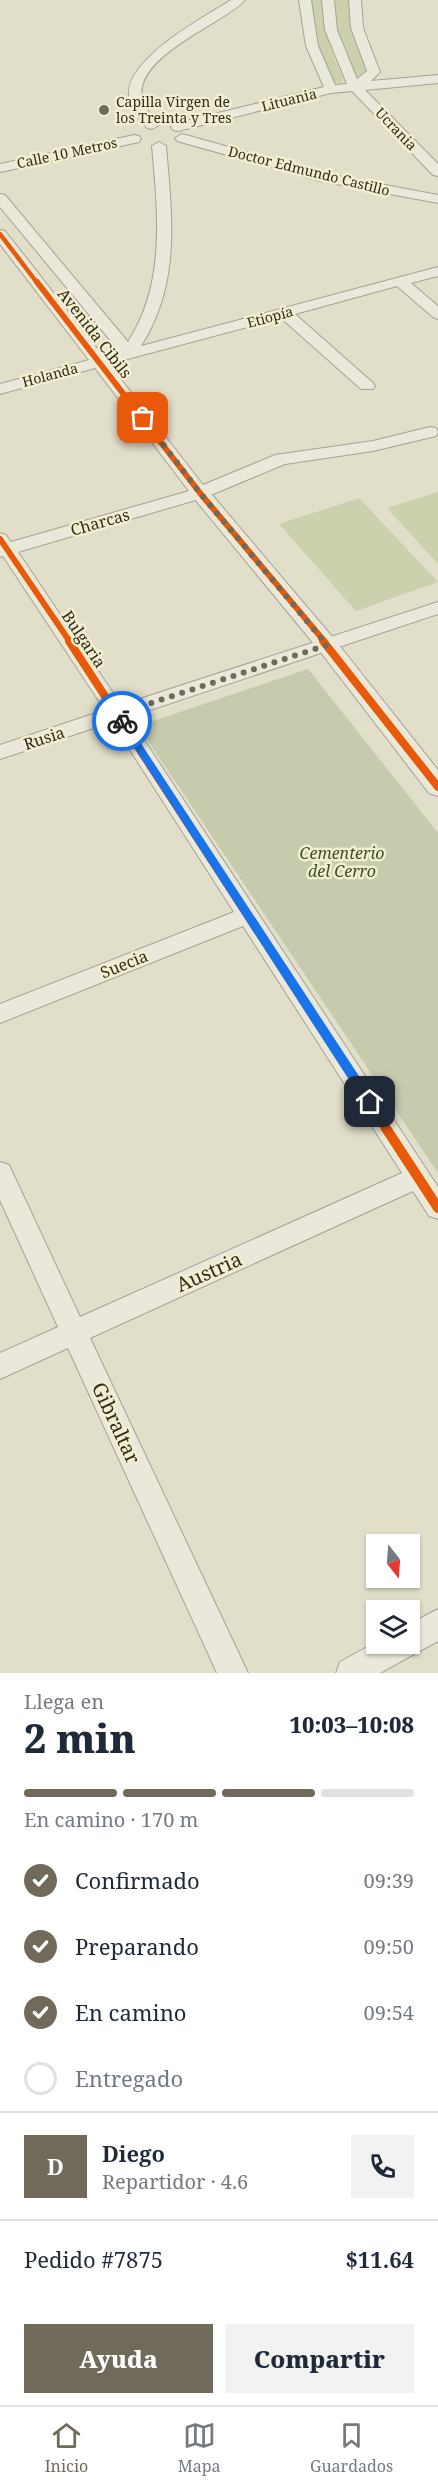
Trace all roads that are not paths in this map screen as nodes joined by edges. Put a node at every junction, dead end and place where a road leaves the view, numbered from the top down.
1 (239, 0) edge
2 (305, 0) edge
3 (328, 0) edge
4 (355, 0) edge
5 (438, 79) edge
6 (354, 86) junction
7 (331, 89) junction
8 (152, 125) junction
9 (180, 133) junction
10 (134, 139) junction
11 (159, 146) junction
12 (0, 168) edge
13 (438, 172) edge
14 (0, 198) edge
15 (438, 199) edge
16 (0, 234) edge
17 (7, 252) edge
18 (438, 271) edge
19 (400, 281) junction
20 (285, 313) junction
21 (438, 314) edge
22 (129, 353) junction
23 (101, 361) junction
24 (367, 386) dead end
25 (0, 388) edge
26 (430, 432) dead end
27 (200, 493) junction
28 (2, 546) edge
29 (438, 608) edge
30 (327, 645) junction
31 (118, 714) junction
32 (0, 752) edge
33 (438, 787) edge
34 (248, 915) junction
35 (0, 1014) edge
36 (0, 1173) edge
37 (418, 1177) junction
38 (438, 1208) edge
39 (74, 1333) junction
40 (0, 1366) edge
41 (438, 1624) edge
42 (420, 1634) edge
43 (384, 1654) edge
44 (233, 1673) edge
45 (351, 1673) edge

1 - 8 street
2 - 7 street
3 - 6 street, Ucrania
4 - 6 street
5 - 6 street, Lituania
6 - 7 street, Lituania
6 - 13 street, Ucrania
7 - 9 street, Lituania
8 - 9 street
8 - 10 street
9 - 11 street, Lituania
9 - 15 street, Doctor Edmundo Castillo
10 - 11 street
10 - 12 street, Calle 10 Metros
11 - 22 street
14 - 22 street
16 - 17 street, Avenida Cibils
17 - 23 street, Avenida Cibils
18 - 19 street, Etiopía
19 - 20 street, Etiopía
19 - 21 street
20 - 22 street, Etiopía
20 - 24 street
22 - 23 street, Etiopía
23 - 25 street, Holanda
23 - 27 street, Avenida Cibils
26 - 27 street, Charcas
27 - 28 street, Charcas
27 - 30 street, Avenida Cibils
28 - 31 street, Bulgaria
29 - 30 street, Rusia
30 - 31 street, Rusia
30 - 33 street, Avenida Cibils
31 - 32 street, Rusia
31 - 34 street, Bulgaria
34 - 35 street, Suecia
34 - 37 street, Bulgaria
36 - 39 street, Gibraltar
37 - 38 street, Bulgaria
37 - 39 street, Austria
39 - 40 street, Austria
39 - 44 street, Gibraltar
41 - 42 street
43 - 45 street

